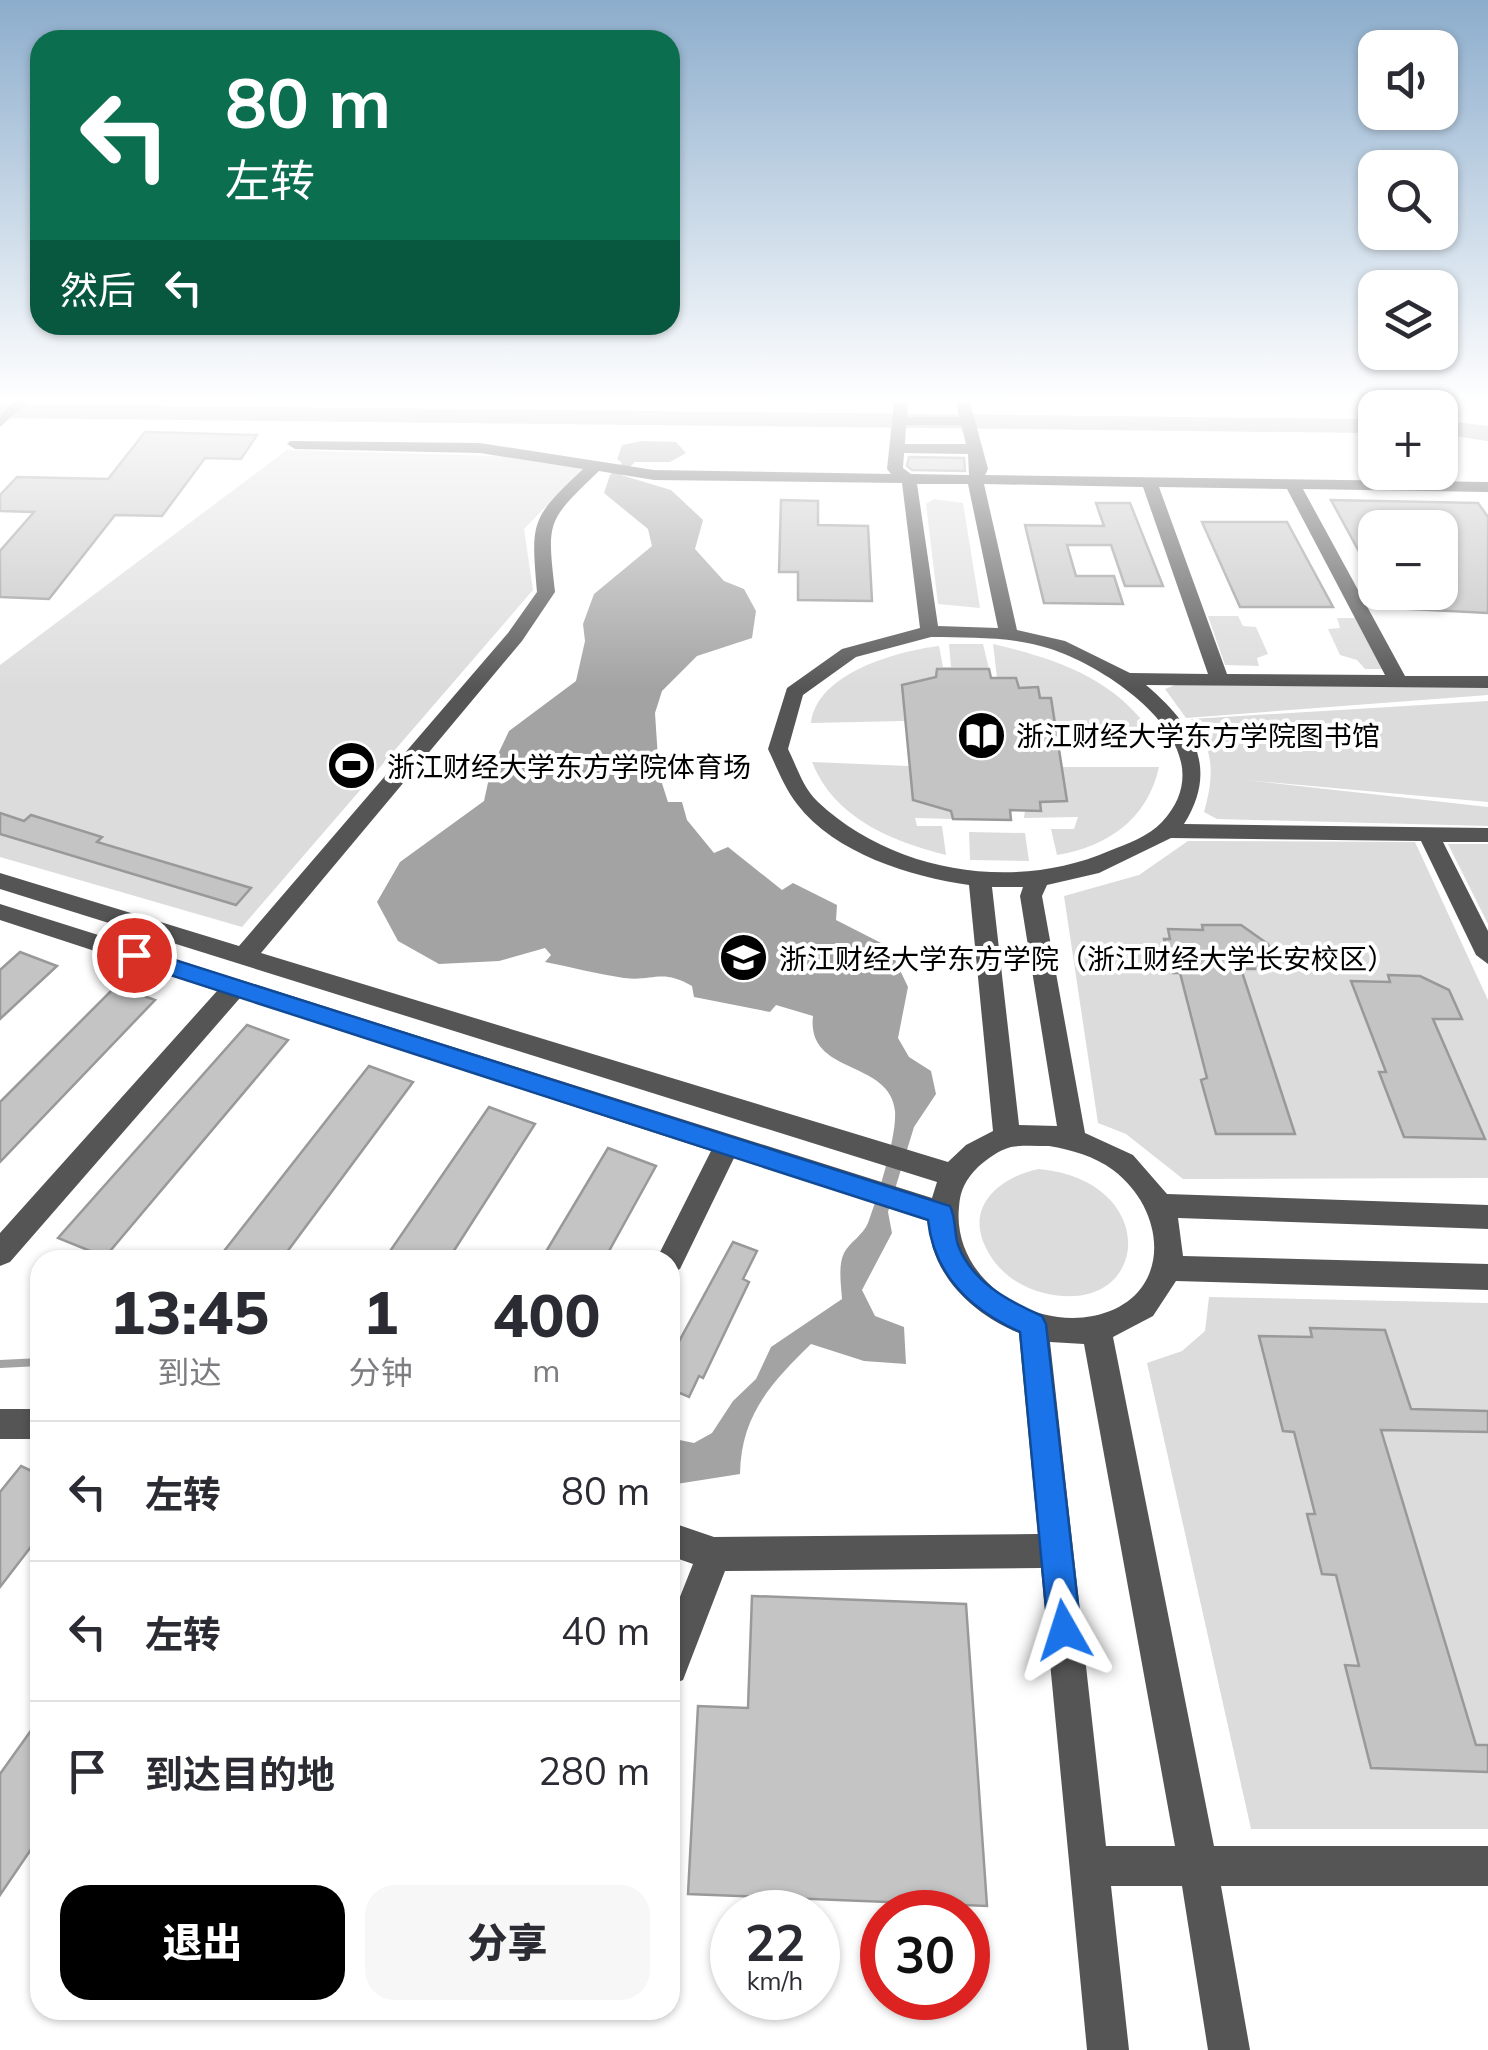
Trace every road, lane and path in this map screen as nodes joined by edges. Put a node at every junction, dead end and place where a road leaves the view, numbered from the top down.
1 (562, 498) edge
2 (911, 498) edge
3 (979, 498) edge
4 (1155, 498) edge
5 (1301, 498) edge
6 (930, 630) junction
7 (1009, 634) junction
8 (1219, 678) junction
9 (1126, 679) junction
10 (1398, 681) junction
11 (1488, 682) edge
12 (1167, 830) junction
13 (1429, 835) junction
14 (1488, 835) edge
15 (0, 882) edge
16 (980, 882) junction
17 (1038, 882) junction
18 (0, 912) edge
19 (245, 955) junction
20 (1488, 955) edge
21 (235, 987) junction
22 (1007, 1137) junction
23 (1073, 1139) junction
24 (727, 1145) junction
25 (952, 1176) junction
26 (1164, 1206) junction
27 (940, 1213) junction
28 (1488, 1217) edge
29 (675, 1250) edge
30 (0, 1253) edge
31 (1167, 1268) junction
32 (1488, 1277) edge
33 (1033, 1324) junction
34 (1096, 1329) junction
35 (0, 1424) edge
36 (30, 1424) edge
37 (680, 1542) edge
38 (1056, 1551) junction
39 (714, 1554) junction
40 (680, 1641) edge
41 (1198, 1863) junction
42 (1089, 1866) junction
43 (1488, 1866) edge
44 (1108, 2050) edge
45 (1228, 2050) edge

1 - 19 street
2 - 6 street
3 - 7 street
4 - 8 street
5 - 10 street
6 - 7 street
6 - 16 street
7 - 9 street
8 - 9 street
8 - 10 street
9 - 12 street
10 - 11 street
12 - 13 street
12 - 17 street
13 - 14 street
13 - 20 street
15 - 19 street
16 - 17 street
16 - 22 street
17 - 23 street
18 - 21 street
19 - 25 street
21 - 24 street
21 - 30 street
22 - 23 street
22 - 25 street
23 - 26 street
24 - 27 street
24 - 29 street
25 - 27 street
26 - 28 street
26 - 31 street
27 - 33 street
31 - 32 street
31 - 34 street
33 - 34 street
33 - 38 street
34 - 41 street
35 - 36 street
37 - 39 street
38 - 39 street
38 - 42 street
39 - 40 street
41 - 42 street
41 - 43 street
41 - 45 street
42 - 44 street

